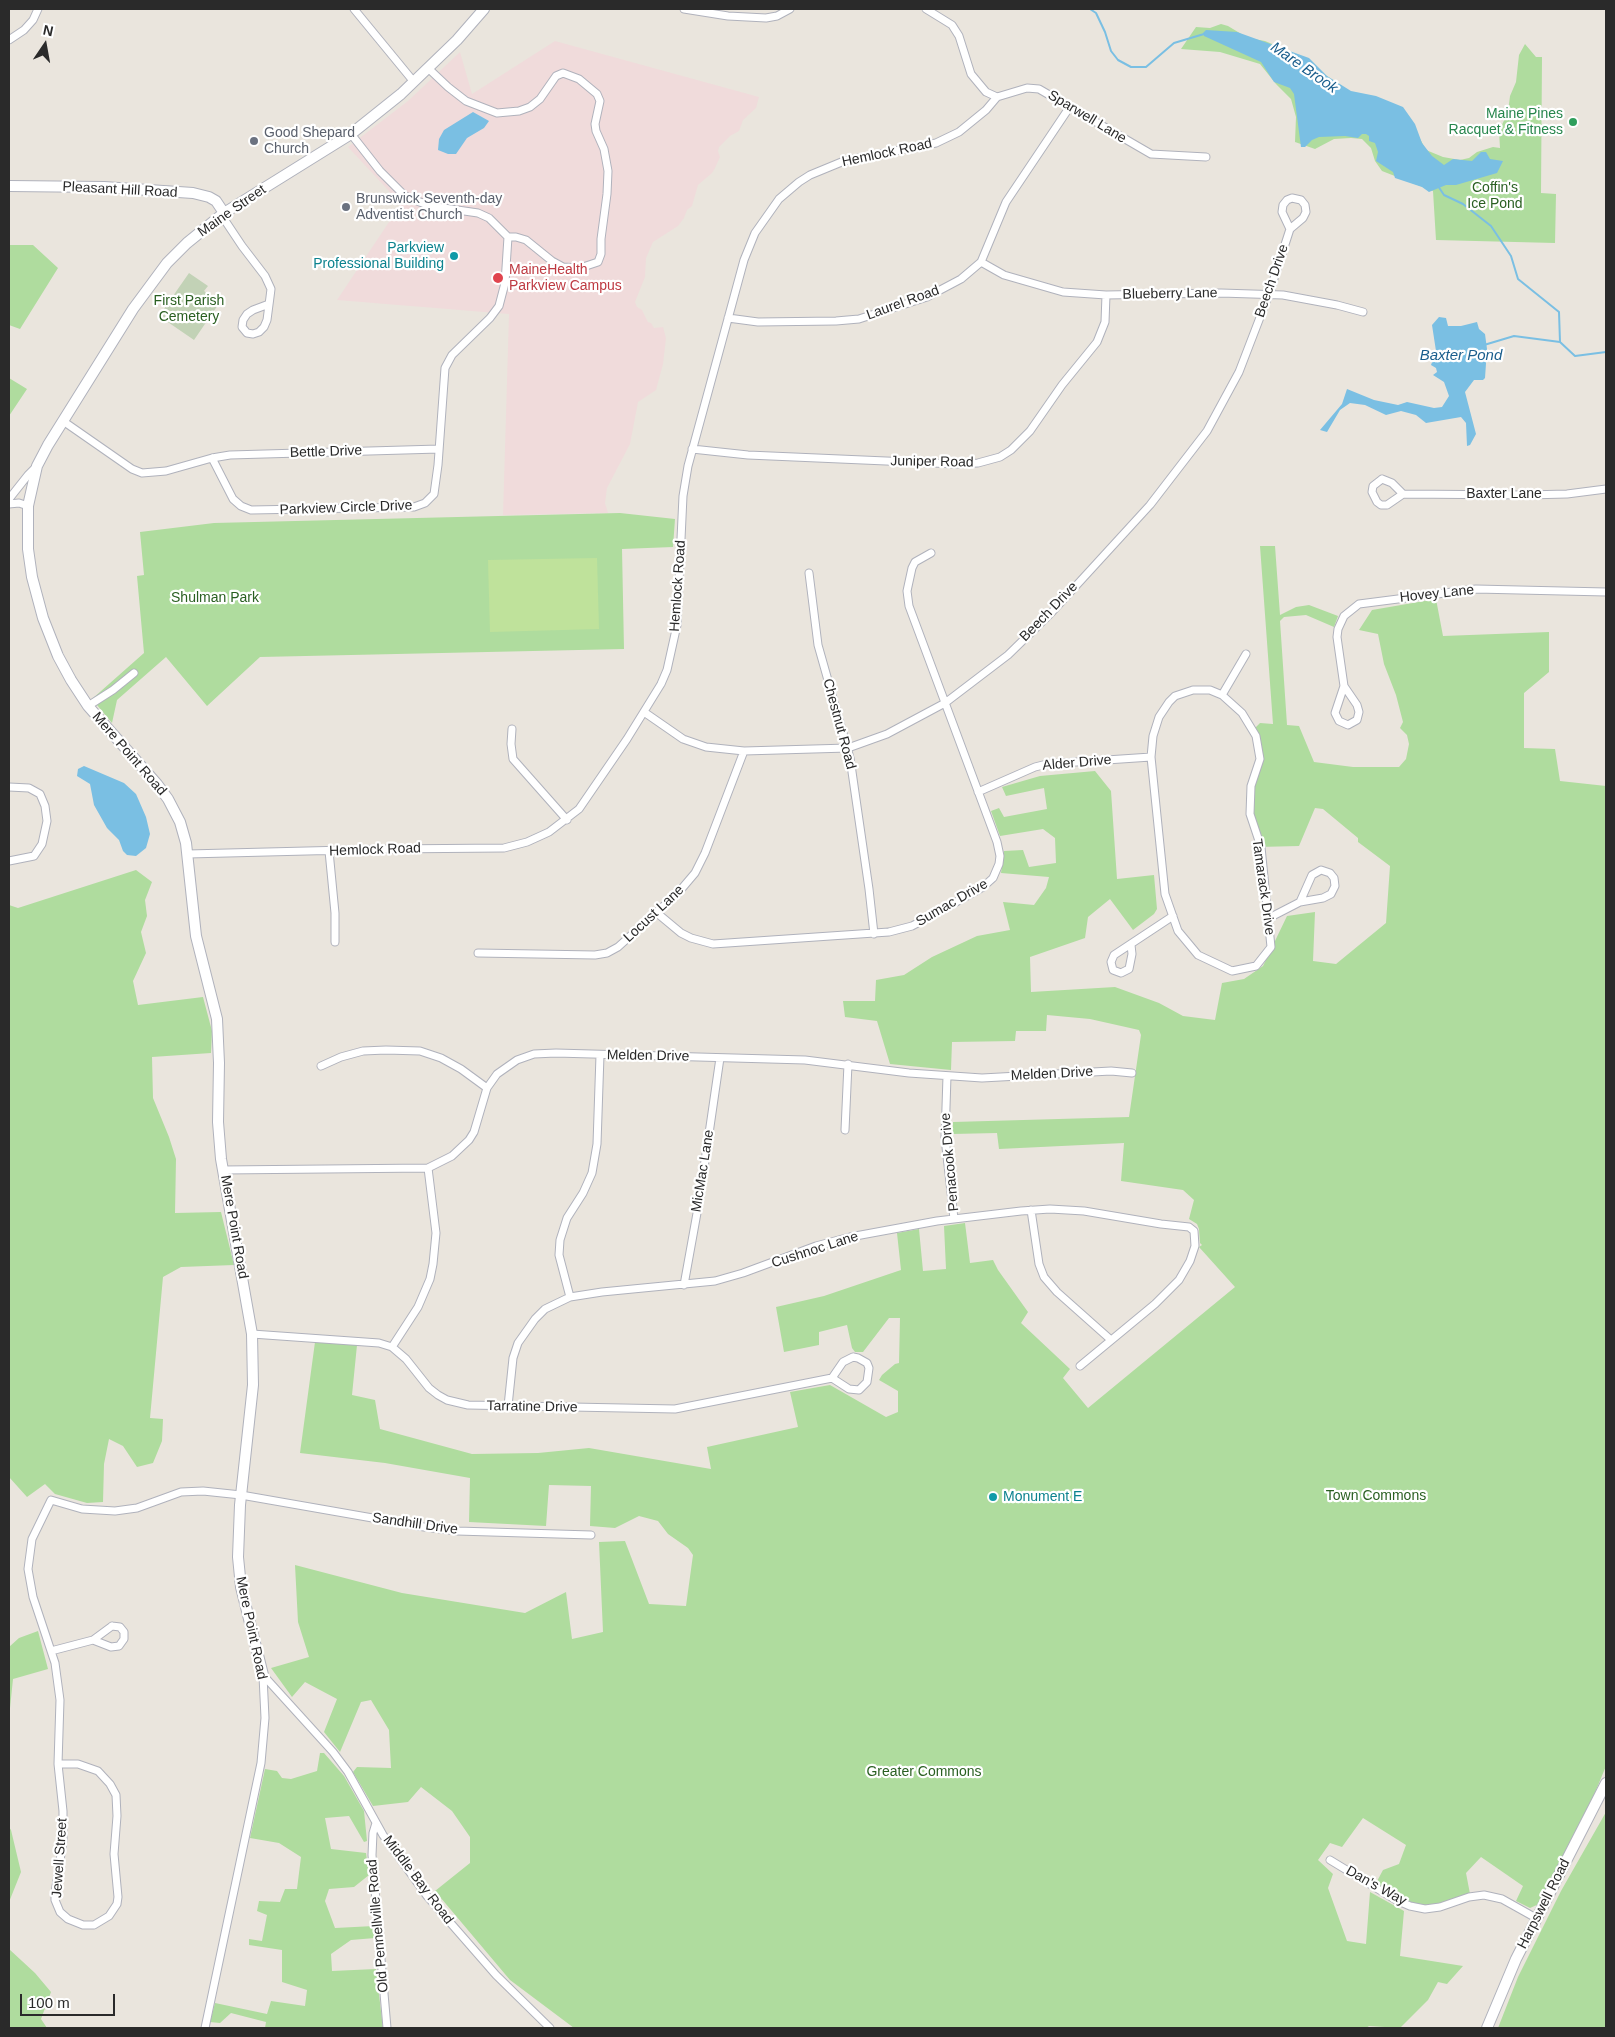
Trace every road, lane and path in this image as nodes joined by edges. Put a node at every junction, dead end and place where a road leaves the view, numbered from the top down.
1 (38, 9) edge
2 (354, 9) edge
3 (484, 9) edge
4 (684, 9) edge
5 (790, 9) edge
6 (926, 9) edge
7 (9, 40) edge
8 (429, 69) junction
9 (414, 82) junction
10 (997, 97) junction
11 (1069, 108) junction
12 (350, 134) junction
13 (1206, 157) dead end
14 (9, 186) edge
15 (224, 213) junction
16 (1290, 229) dead end
17 (508, 237) junction
18 (981, 262) junction
19 (1269, 294) junction
20 (1106, 295) junction
21 (269, 304) junction
22 (1363, 312) dead end
23 (728, 318) junction
24 (63, 421) junction
25 (439, 449) junction
26 (692, 449) junction
27 (212, 458) junction
28 (37, 466) junction
29 (1606, 489) edge
30 (15, 490) junction
31 (30, 493) junction
32 (1402, 494) dead end
33 (9, 499) edge
34 (9, 504) edge
35 (28, 506) junction
36 (931, 552) dead end
37 (809, 573) dead end
38 (1606, 592) edge
39 (1246, 654) dead end
40 (134, 673) dead end
41 (1344, 686) junction
42 (1222, 694) junction
43 (945, 703) junction
44 (88, 706) junction
45 (644, 712) junction
46 (512, 729) dead end
47 (848, 748) junction
48 (744, 750) junction
49 (1151, 757) junction
50 (9, 787) edge
51 (978, 792) junction
52 (567, 820) junction
53 (329, 851) junction
54 (188, 854) junction
55 (9, 861) edge
56 (1300, 902) junction
57 (657, 913) junction
58 (1173, 916) junction
59 (1267, 919) junction
60 (874, 934) junction
61 (335, 942) dead end
62 (1131, 945) dead end
63 (478, 953) dead end
64 (600, 1055) junction
65 (720, 1058) junction
66 (848, 1064) junction
67 (321, 1066) dead end
68 (1132, 1073) dead end
69 (947, 1076) junction
70 (486, 1088) junction
71 (845, 1130) dead end
72 (428, 1168) junction
73 (223, 1170) junction
74 (1031, 1210) junction
75 (954, 1219) junction
76 (684, 1284) junction
77 (570, 1297) junction
78 (252, 1334) junction
79 (1110, 1340) junction
80 (392, 1347) junction
81 (1080, 1366) dead end
82 (832, 1378) junction
83 (508, 1406) junction
84 (241, 1495) junction
85 (50, 1500) joint
86 (591, 1535) dead end
87 (93, 1640) dead end
88 (51, 1651) junction
89 (263, 1675) junction
90 (58, 1764) junction
91 (1606, 1782) edge
92 (376, 1823) junction
93 (1330, 1860) dead end
94 (1536, 1918) junction
95 (205, 2028) edge
96 (387, 2028) edge
97 (550, 2028) edge
98 (1487, 2028) edge

1 - 7 street
2 - 9 street
3 - 8 street, Maine Street
4 - 5 street
6 - 10 street
8 - 9 street, Maine Street
8 - 17 street
9 - 12 street, Maine Street
10 - 11 street, Sparwell Lane
10 - 23 street, Hemlock Road
11 - 13 street, Sparwell Lane
11 - 18 street, Laurel Road
12 - 15 street, Maine Street
12 - 17 street
14 - 15 street, Pleasant Hill Road
15 - 21 street
15 - 24 street, Maine Street
16 - 19 street, Beech Drive
17 - 25 street, Parkview Circle Drive
18 - 20 street, Blueberry Lane
18 - 23 street, Laurel Road
19 - 20 street, Blueberry Lane
19 - 22 street, Blueberry Lane
19 - 43 street, Beech Drive
20 - 26 street, Juniper Road
21 - 21 street
23 - 26 street, Hemlock Road
24 - 27 street
24 - 28 street, Maine Street
25 - 27 street, Bettle Drive
25 - 27 street, Parkview Circle Drive
26 - 45 street, Hemlock Road
28 - 30 street
28 - 31 street, Mere Point Road
29 - 32 street, Baxter Lane
30 - 31 street
30 - 33 street
31 - 35 street, Mere Point Road
34 - 35 street
35 - 44 street, Mere Point Road
36 - 43 street, Sumac Drive
37 - 47 street, Chestnut Road
38 - 41 street, Hovey Lane
39 - 42 street
40 - 44 street
41 - 41 street, Hovey Lane
42 - 49 street, Tamarack Drive
42 - 59 street, Tamarack Drive
43 - 47 street, Beech Drive
43 - 51 street, Sumac Drive
44 - 54 street, Mere Point Road
45 - 48 street, Beech Drive
45 - 52 street, Hemlock Road
46 - 52 street
47 - 48 street, Beech Drive
47 - 60 street, Chestnut Road
48 - 57 street, Locust Lane
49 - 51 street, Alder Drive
49 - 58 street, Tamarack Drive
50 - 55 street
51 - 60 street, Sumac Drive
52 - 53 street, Hemlock Road
53 - 54 street, Hemlock Road
53 - 61 street
54 - 73 street, Mere Point Road
56 - 56 street
56 - 59 street
57 - 60 street, Sumac Drive
57 - 63 street, Locust Lane
58 - 59 street, Tamarack Drive
58 - 62 street
64 - 65 street, Melden Drive
64 - 70 street, Melden Drive
64 - 77 street
65 - 66 street, Melden Drive
65 - 76 street, MicMac Lane
66 - 69 street, Melden Drive
66 - 71 street
67 - 70 street
68 - 69 street, Melden Drive
69 - 75 street, Penacook Drive
70 - 72 street, Melden Drive
72 - 73 street, Melden Drive
72 - 80 street
73 - 78 street, Mere Point Road
74 - 75 street, Cushnoc Lane
74 - 79 street
74 - 79 street, Cushnoc Lane
75 - 76 street, Cushnoc Lane
76 - 77 street, Cushnoc Lane
77 - 83 street, Cushnoc Lane
78 - 80 street
78 - 84 street, Mere Point Road
79 - 81 street
80 - 83 street, Tarratine Drive
82 - 82 street
82 - 83 street, Tarratine Drive
84 - 85 street, Sandhill Drive
84 - 86 street, Sandhill Drive
84 - 89 street, Mere Point Road
85 - 88 street, Jewell Street
87 - 88 street
88 - 90 street, Jewell Street
89 - 92 street, Middle Bay Road
89 - 95 street, Mere Point Road
90 - 90 street, Jewell Street
91 - 94 street, Harpswell Road
92 - 96 street, Old Pennellville Road
92 - 97 street, Middle Bay Road
93 - 94 street, Dan's Way
94 - 98 street, Harpswell Road

